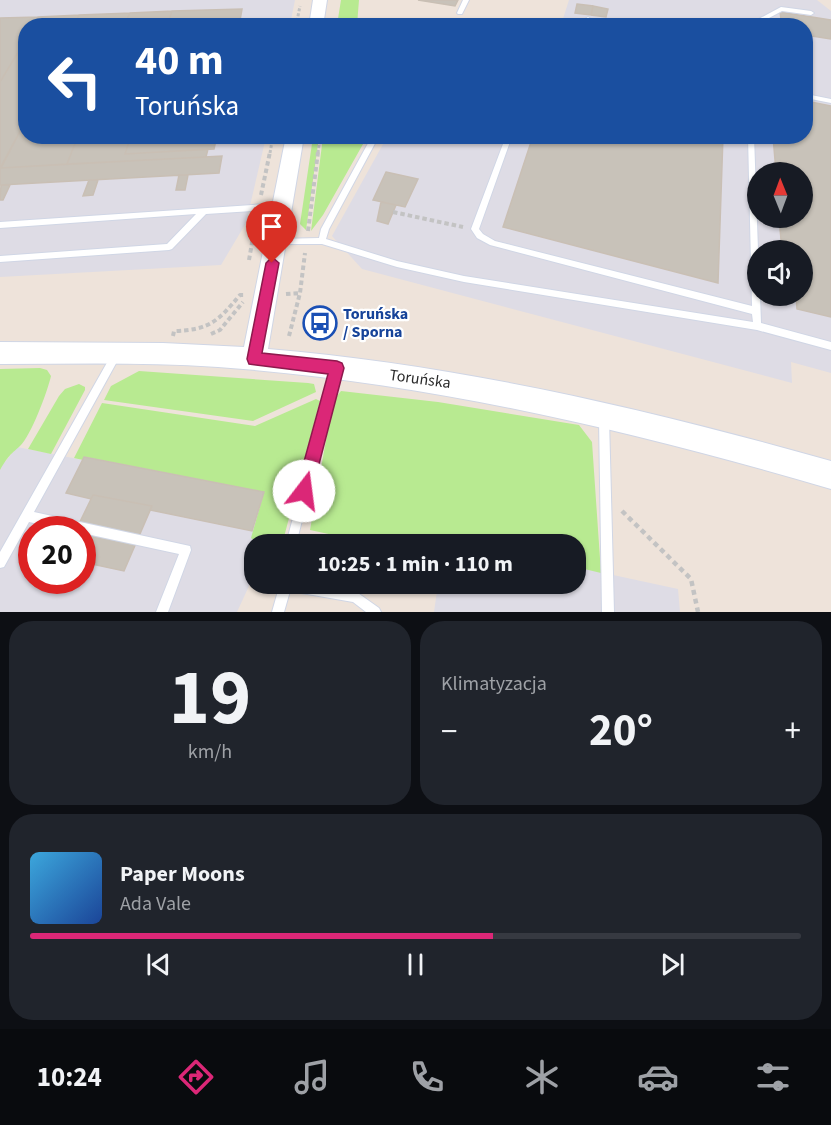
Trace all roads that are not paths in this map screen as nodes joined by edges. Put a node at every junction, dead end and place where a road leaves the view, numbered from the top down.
1 (320, 0) edge
2 (466, 0) edge
3 (460, 13) dead end
4 (811, 13) dead end
5 (317, 18) edge
6 (765, 18) edge
7 (813, 97) edge
8 (831, 101) edge
9 (295, 144) edge
10 (372, 144) edge
11 (506, 144) edge
12 (751, 144) edge
13 (283, 206) junction
14 (203, 212) junction
15 (0, 225) edge
16 (322, 241) junction
17 (276, 242) junction
18 (0, 259) edge
19 (756, 311) junction
20 (757, 327) junction
21 (831, 346) edge
22 (118, 352) junction
23 (0, 353) edge
24 (254, 359) junction
25 (337, 368) junction
26 (604, 415) junction
27 (831, 475) edge
28 (27, 516) edge
29 (96, 531) edge
30 (18, 532) edge
31 (294, 534) edge
32 (0, 563) edge
33 (283, 594) edge
34 (339, 594) edge
35 (162, 612) edge
36 (278, 612) edge
37 (375, 612) edge
38 (608, 612) edge

1 - 5 street
2 - 3 lane
4 - 6 lane
7 - 8 lane
9 - 13 street
10 - 16 lane
11 - 19 lane
12 - 19 lane
13 - 14 lane
13 - 17 street
14 - 15 lane
14 - 18 lane
16 - 17 lane
16 - 20 lane
17 - 24 street
19 - 20 lane
20 - 21 lane
22 - 23 street, Toruńska
22 - 24 street, Toruńska
22 - 28 lane
24 - 25 street, Toruńska
25 - 26 street, Toruńska
25 - 31 lane
26 - 27 street, Toruńska
26 - 38 lane
29 - 35 lane
30 - 32 lane
33 - 36 lane
34 - 37 lane

